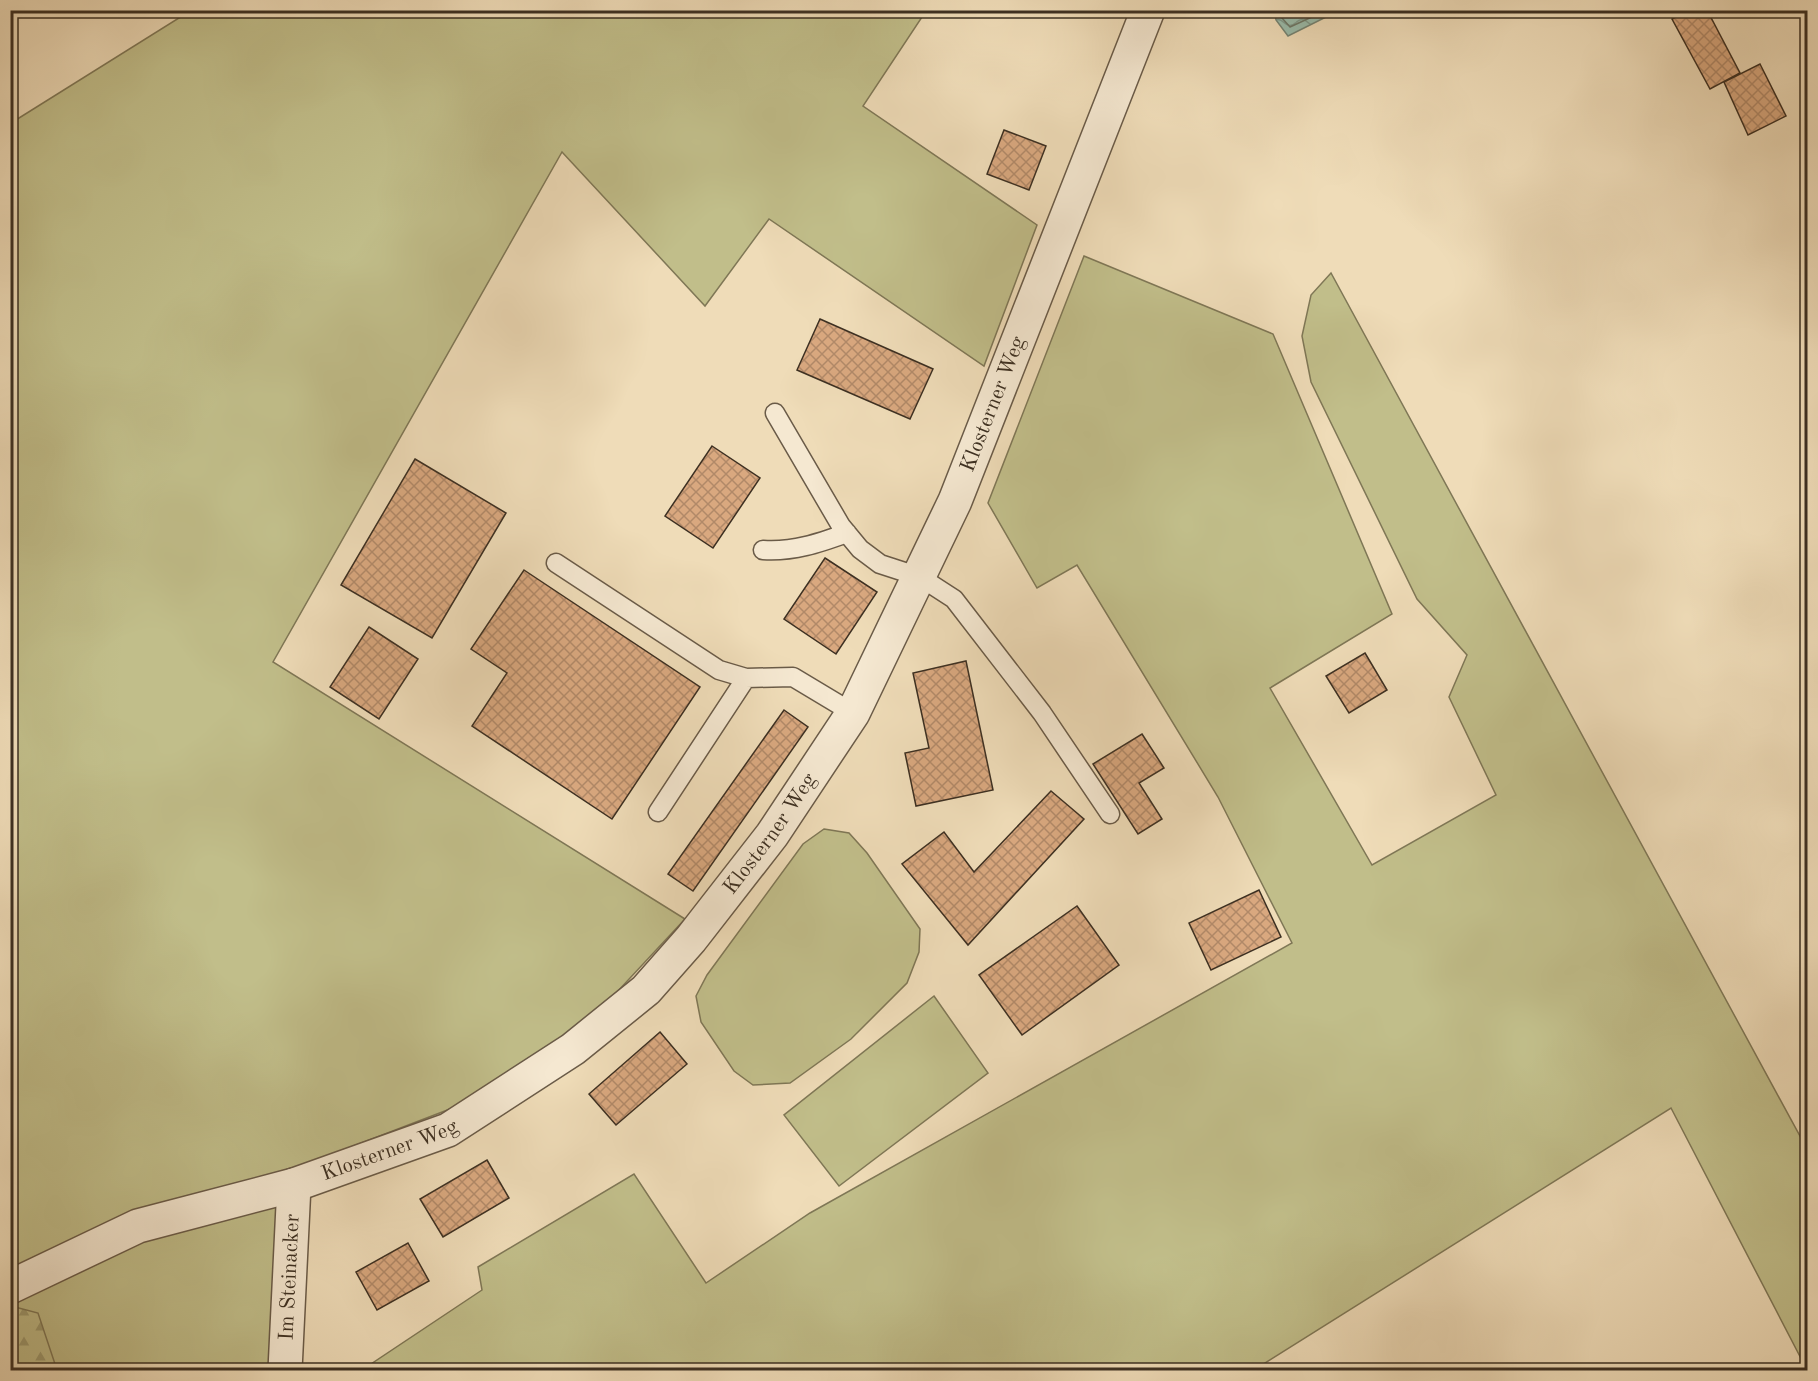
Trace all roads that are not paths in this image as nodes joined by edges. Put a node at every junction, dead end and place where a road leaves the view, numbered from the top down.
1 (1148, 10) edge
2 (775, 413) dead end
3 (847, 533) junction
4 (763, 550) dead end
5 (556, 563) dead end
6 (920, 577) junction
7 (746, 678) junction
8 (853, 713) junction
9 (658, 812) dead end
10 (1110, 814) dead end
11 (294, 1185) junction
12 (10, 1287) edge
13 (285, 1371) edge

1 - 6 street, Klosterner Weg
2 - 3 lane
3 - 4 lane
3 - 6 lane
5 - 7 lane
6 - 8 street, Klosterner Weg
6 - 10 lane
7 - 8 lane
7 - 9 lane
8 - 11 street, Klosterner Weg
11 - 12 street, Klosterner Weg
11 - 13 street, Im Steinacker

